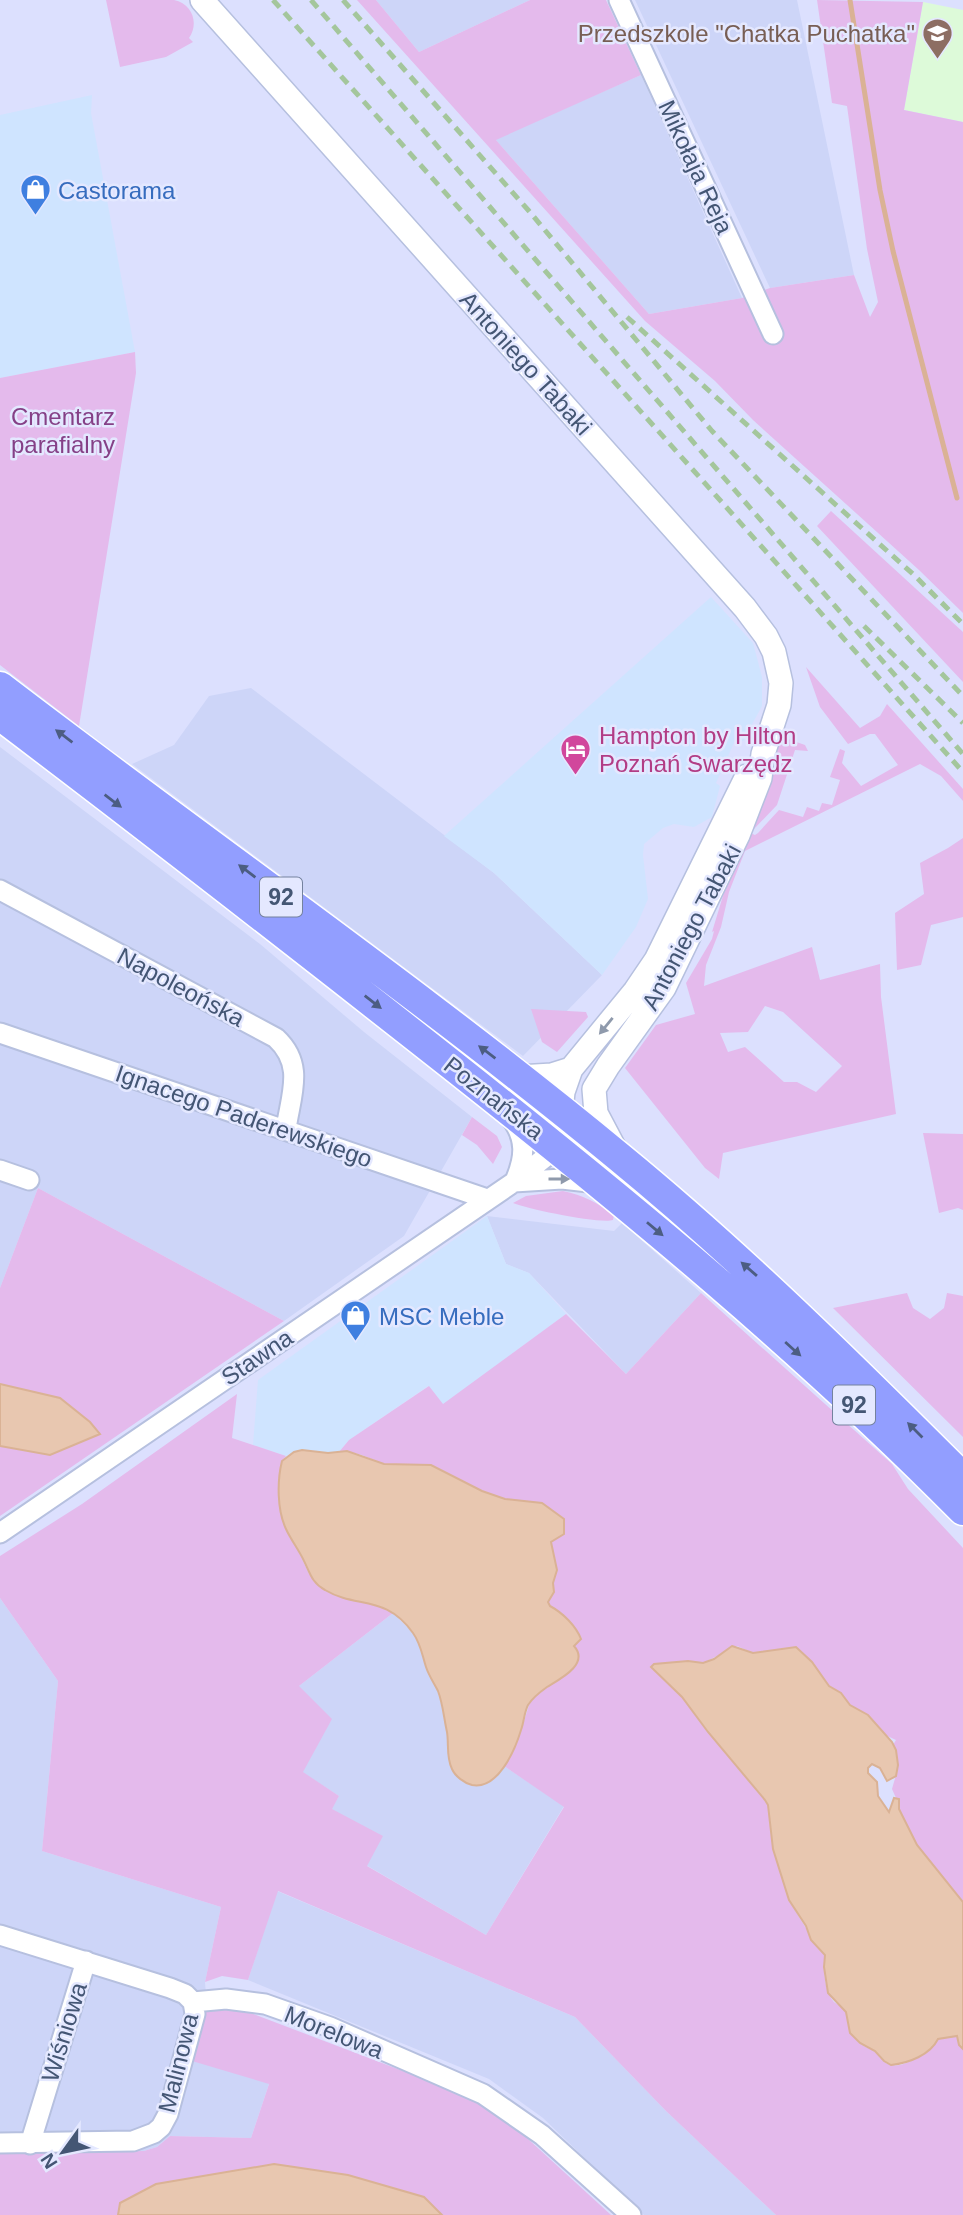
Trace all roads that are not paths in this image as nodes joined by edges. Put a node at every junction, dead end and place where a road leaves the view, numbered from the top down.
1 (202, 0) edge
2 (620, 0) edge
3 (773, 334) dead end
4 (0, 687) edge
5 (0, 715) edge
6 (763, 754) junction
7 (0, 890) edge
8 (0, 1033) edge
9 (571, 1069) junction
10 (519, 1077) junction
11 (594, 1089) junction
12 (485, 1092) junction
13 (560, 1110) junction
14 (286, 1129) junction
15 (557, 1148) junction
16 (623, 1160) junction
17 (0, 1170) edge
18 (29, 1180) dead end
19 (514, 1182) junction
20 (603, 1184) junction
21 (487, 1199) junction
22 (963, 1478) edge
23 (963, 1510) edge
24 (0, 1532) edge
25 (0, 1935) edge
26 (86, 1961) junction
27 (193, 2002) junction
28 (0, 2143) edge
29 (30, 2144) junction
30 (631, 2215) edge

1 - 6 street, Antoniego Tabaki
2 - 3 street, Mikołaja Reja
10 -> 4 main road, Poznańska / 92
5 -> 12 main road, Poznańska / 92
6 -> 9 street, Antoniego Tabaki
6 - 11 street, Antoniego Tabaki
7 - 14 street, Napoleońska
8 - 14 street, Ignacego Paderewskiego
9 - 10 street
9 - 13 street, Antoniego Tabaki
10 - 13 main road, Poznańska / 92
11 - 13 street, Antoniego Tabaki
11 - 16 street
12 - 13 street
12 - 15 main road, Poznańska / 92
12 - 19 street
13 - 15 street, Antoniego Tabaki
13 - 16 main road, Poznańska / 92
14 - 21 street, Ignacego Paderewskiego
15 - 16 street
15 - 19 street, Stawna
15 - 20 main road, Poznańska / 92
22 -> 16 main road, Poznańska / 92
17 - 18 street
19 -> 20 street, Stawna
19 - 21 street, Stawna
20 -> 23 main road, Poznańska / 92
21 - 24 street, Stawna
25 - 26 street
26 - 27 street
26 - 29 street, Wiśniowa
27 - 29 street, Malinowa
27 - 30 street, Morelowa
28 - 29 street, Malinowa

